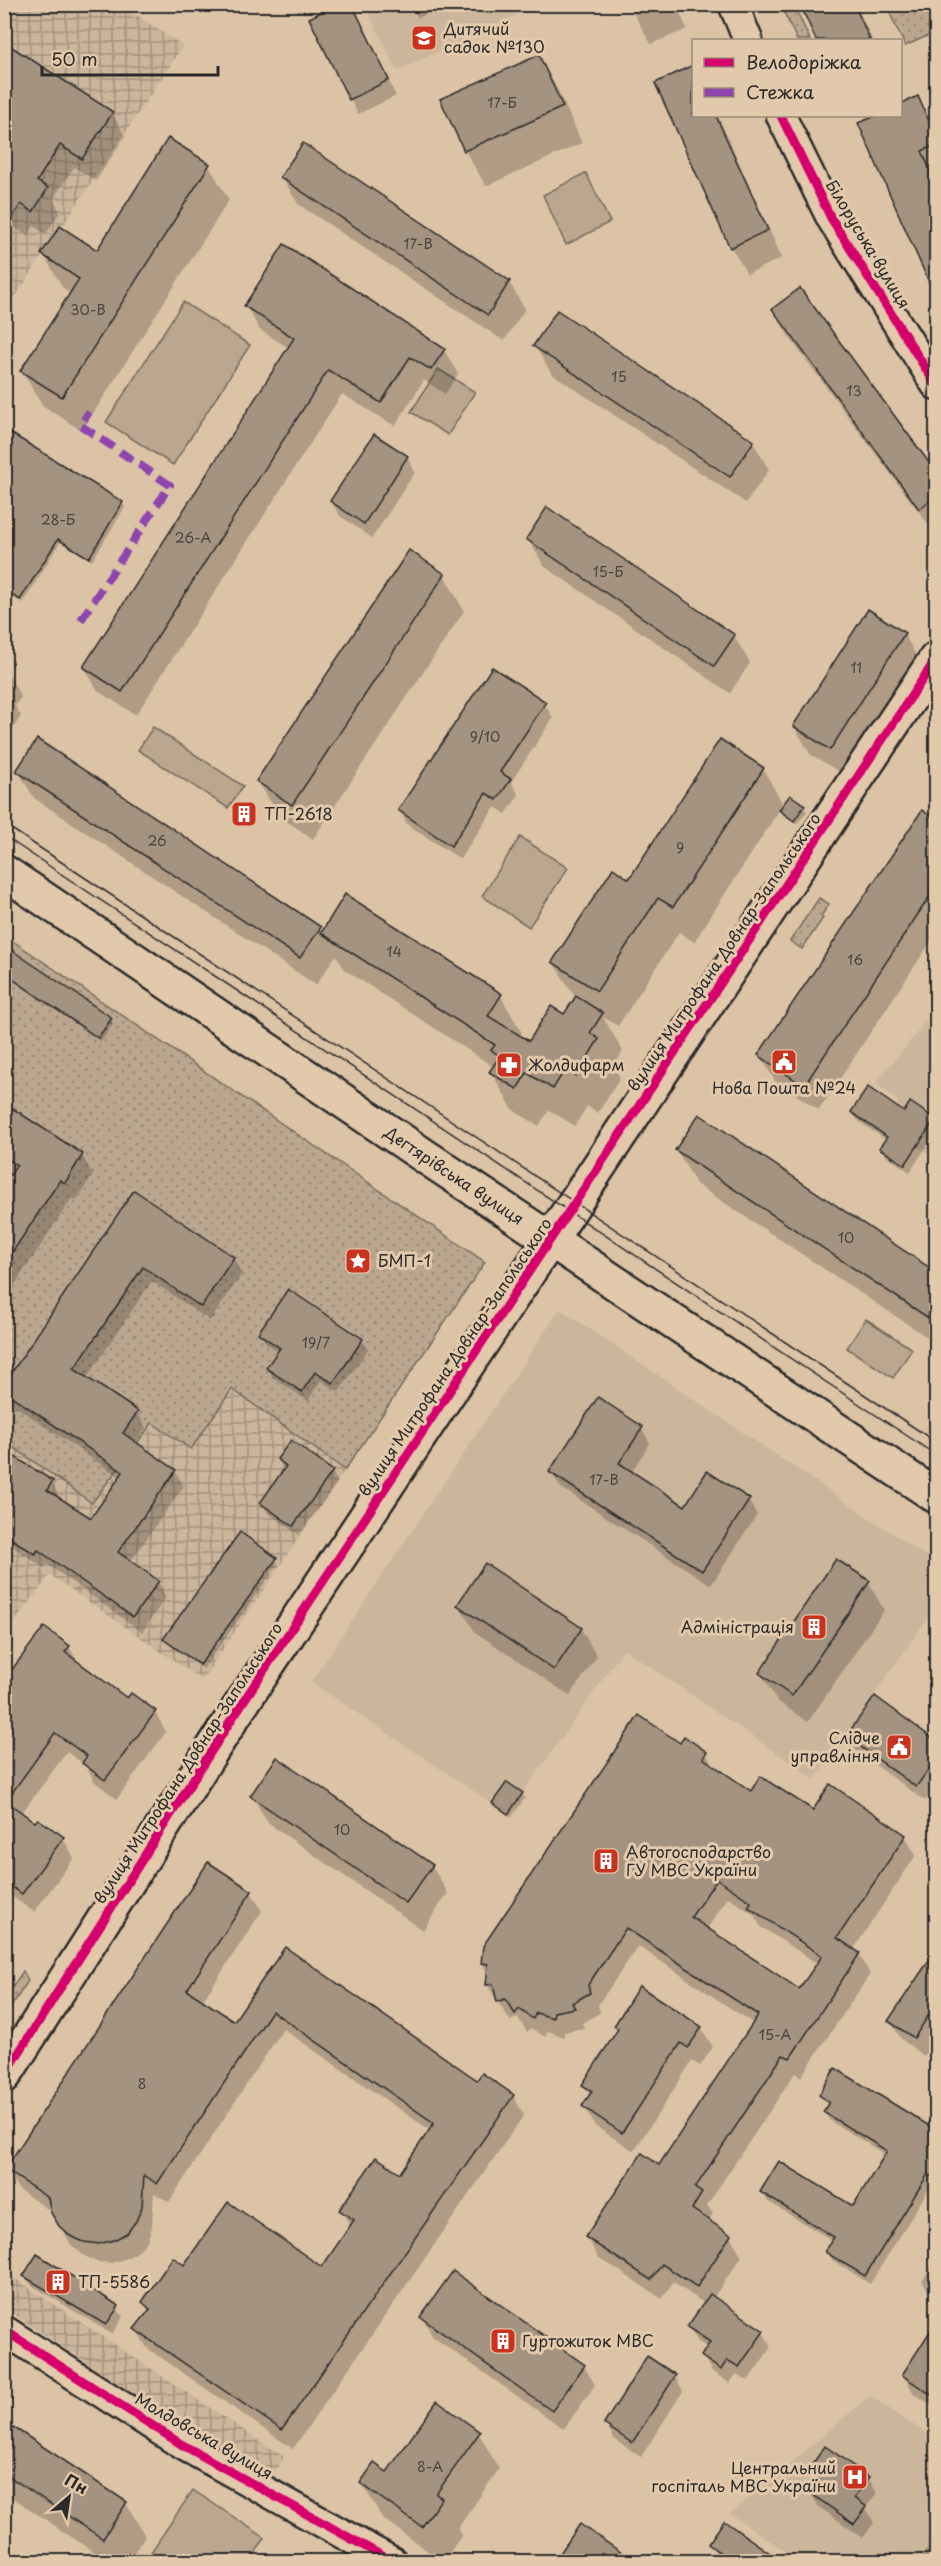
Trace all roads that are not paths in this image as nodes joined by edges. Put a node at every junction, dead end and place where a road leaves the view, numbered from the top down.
1 (733, 4) edge
2 (748, 39) edge
3 (781, 117) edge
4 (936, 385) edge
5 (936, 659) edge
6 (4, 872) edge
7 (552, 1240) junction
8 (936, 1496) edge
9 (4, 2076) edge
10 (4, 2330) edge
11 (393, 2562) edge

1 - 2 street
3 - 4 street, Білоруська вулиця
5 - 7 street, вулиця Митрофана Довнар-Запольського
6 - 7 street, Дегтярівська вулиця
7 - 8 street, Дегтярівська вулиця
7 - 9 street, вулиця Митрофана Довнар-Запольського
10 - 11 street, Молдовська вулиця

